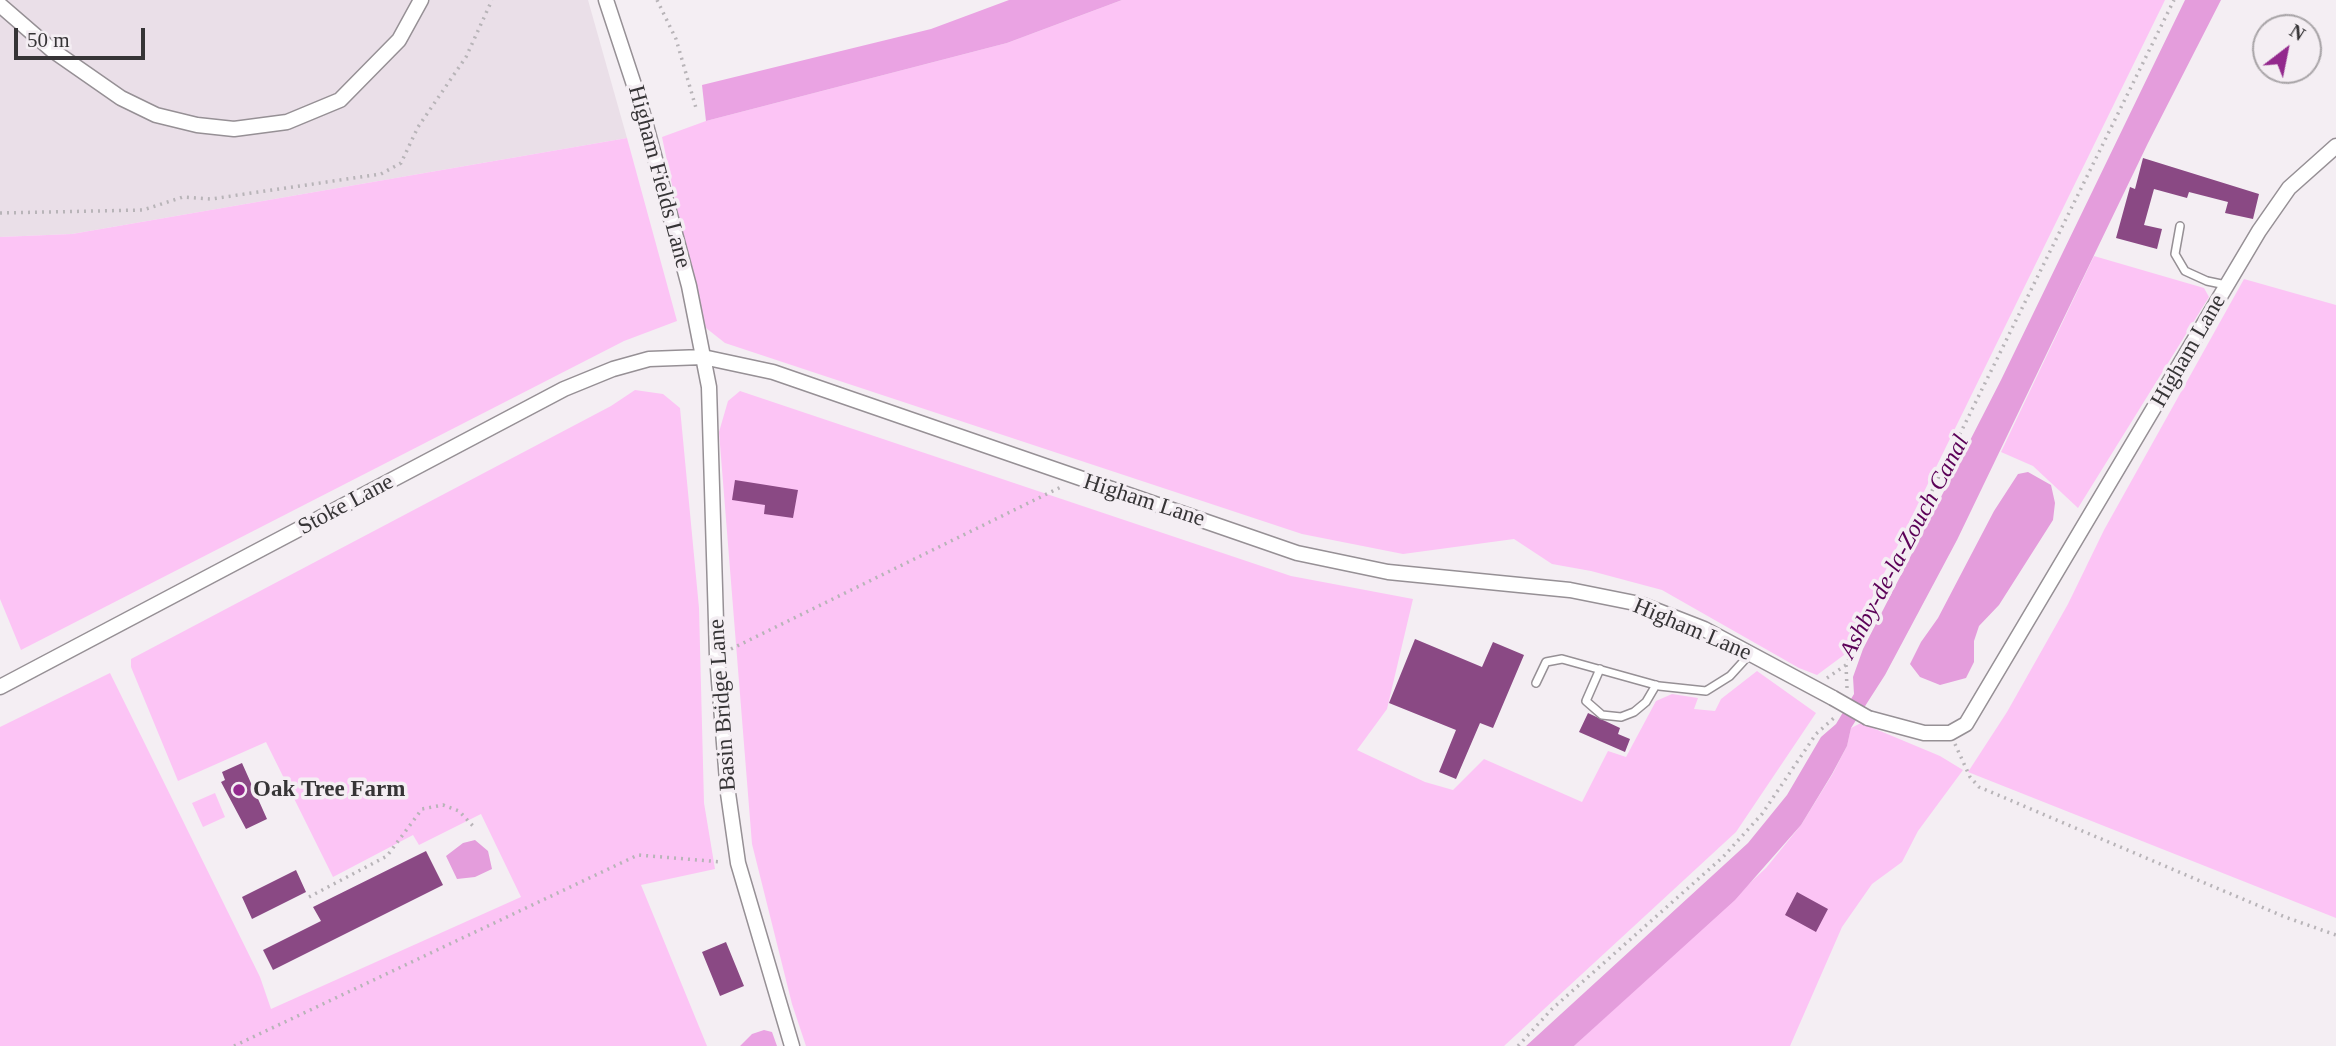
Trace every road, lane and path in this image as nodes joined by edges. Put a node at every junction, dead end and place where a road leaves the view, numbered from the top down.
1 (421, 0) edge
2 (492, 0) edge
3 (607, 0) edge
4 (657, 0) edge
5 (2174, 0) edge
6 (0, 5) edge
7 (696, 108) dead end
8 (2336, 146) edge
9 (0, 213) edge
10 (2180, 226) dead end
11 (2227, 285) junction
12 (703, 357) junction
13 (1077, 479) junction
14 (1751, 653) junction
15 (717, 656) junction
16 (1846, 665) junction
17 (1600, 669) junction
18 (1536, 683) dead end
19 (1656, 685) junction
20 (0, 687) edge
21 (1813, 687) junction
22 (1839, 701) junction
23 (1950, 733) junction
24 (473, 826) dead end
25 (738, 863) junction
26 (309, 897) dead end
27 (2336, 935) edge
28 (234, 1046) edge
29 (792, 1046) edge
30 (1518, 1046) edge

1 - 6 street
2 - 9 path
3 - 12 street, Higham Fields Lane
4 - 7 path
5 - 16 path
8 - 11 street, Higham Lane
10 - 11 lane
11 - 23 street, Higham Lane
12 - 13 street, Higham Lane
12 - 15 street, Basin Bridge Lane
12 - 20 street, Stoke Lane
13 - 14 street, Higham Lane
13 - 15 path
14 - 19 lane
14 - 21 street, Higham Lane
15 - 25 street, Basin Bridge Lane
16 - 21 path
16 - 22 path
17 - 18 lane
17 - 19 lane
17 - 19 lane
21 - 22 street, Higham Lane
22 - 23 street, Higham Lane, bridge
22 - 30 path
23 - 27 path
24 - 26 path
25 - 28 path
25 - 29 street, Basin Bridge Lane

